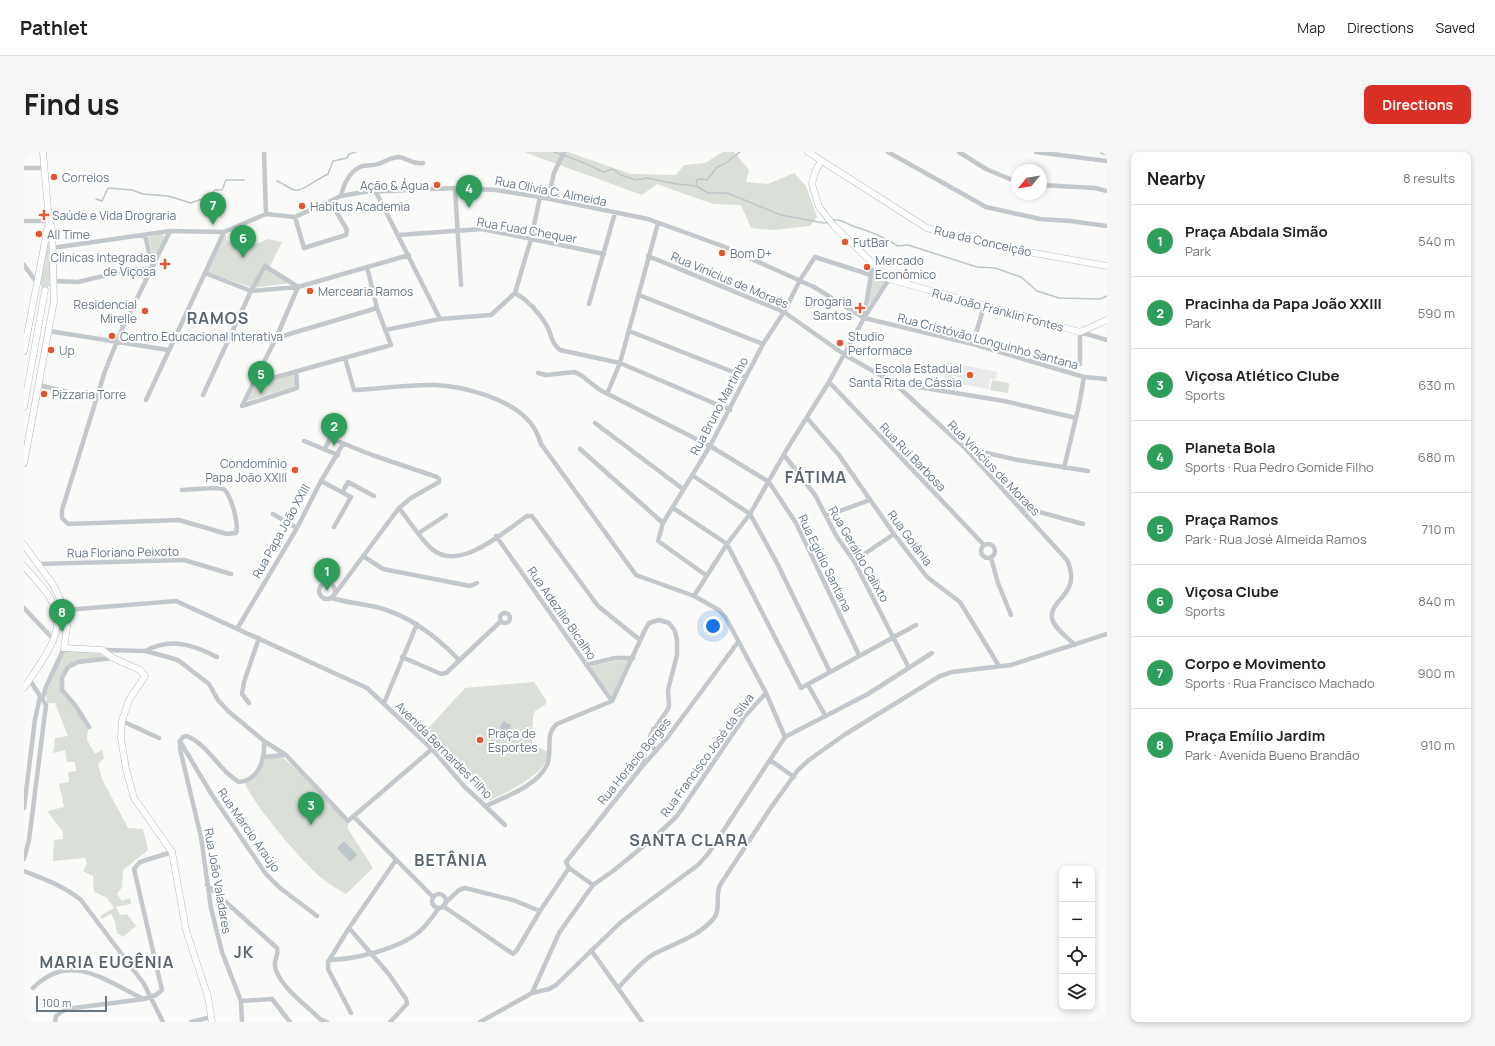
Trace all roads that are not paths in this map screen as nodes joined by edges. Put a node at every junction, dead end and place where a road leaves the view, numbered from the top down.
1 (43, 152) edge
2 (264, 152) edge
3 (564, 152) edge
4 (808, 152) edge
5 (888, 152) edge
6 (959, 152) edge
7 (1036, 152) edge
8 (1102, 152) edge
9 (1107, 154) edge
10 (819, 157) edge
11 (1107, 161) edge
12 (423, 163) dead end
13 (24, 168) edge
14 (44, 168) junction
15 (1011, 180) edge
16 (1047, 185) edge
17 (455, 188) junction
18 (1107, 190) edge
19 (376, 192) junction
20 (341, 196) junction
21 (540, 197) junction
22 (548, 199) junction
23 (330, 201) junction
24 (615, 213) junction
25 (266, 214) junction
26 (295, 216) junction
27 (24, 221) edge
28 (49, 221) junction
29 (658, 223) junction
30 (1107, 226) edge
31 (457, 230) junction
32 (170, 231) junction
33 (224, 232) junction
34 (145, 235) junction
35 (398, 235) junction
36 (531, 239) junction
37 (44, 242) junction
38 (52, 245) junction
39 (604, 254) junction
40 (409, 255) junction
41 (648, 256) junction
42 (872, 264) junction
43 (24, 265) edge
44 (1107, 266) edge
45 (367, 267) junction
46 (153, 269) junction
47 (204, 273) junction
48 (871, 275) junction
49 (889, 279) junction
50 (800, 280) junction
51 (53, 282) junction
52 (37, 283) junction
53 (461, 285) dead end
54 (298, 287) junction
55 (45, 290) junction
56 (251, 290) junction
57 (515, 293) junction
58 (639, 295) junction
59 (590, 304) dead end
60 (984, 306) junction
61 (377, 308) junction
62 (784, 312) junction
63 (864, 318) junction
64 (440, 319) junction
65 (1107, 320) edge
66 (385, 330) junction
67 (49, 331) junction
68 (629, 331) junction
69 (1080, 332) junction
70 (276, 338) junction
71 (1107, 340) edge
72 (117, 342) junction
73 (763, 344) junction
74 (973, 344) junction
75 (24, 350) edge
76 (168, 350) junction
77 (845, 354) junction
78 (344, 358) junction
79 (620, 363) junction
80 (1080, 364) dead end
81 (296, 372) junction
82 (538, 373) dead end
83 (746, 377) junction
84 (1084, 377) junction
85 (1107, 379) edge
86 (829, 382) junction
87 (255, 383) junction
88 (894, 383) junction
89 (39, 386) junction
90 (607, 394) junction
91 (203, 395) dead end
92 (96, 399) junction
93 (146, 400) dead end
94 (24, 407) edge
95 (730, 410) junction
96 (807, 418) junction
97 (1076, 418) junction
98 (595, 423) dead end
99 (304, 441) dead end
100 (343, 444) junction
101 (710, 446) junction
102 (325, 448) junction
103 (965, 448) junction
104 (580, 449) dead end
105 (338, 454) junction
106 (784, 455) junction
107 (24, 463) edge
108 (1064, 468) junction
109 (1088, 471) dead end
110 (692, 475) junction
111 (321, 481) junction
112 (769, 482) junction
113 (683, 489) junction
114 (182, 490) dead end
115 (343, 491) junction
116 (374, 496) dead end
117 (870, 500) junction
118 (1018, 506) junction
119 (399, 508) junction
120 (674, 508) junction
121 (273, 514) dead end
122 (750, 514) junction
123 (446, 515) dead end
124 (826, 516) junction
125 (663, 523) junction
126 (1084, 524) dead end
127 (334, 527) dead end
128 (297, 528) junction
129 (419, 533) junction
130 (894, 534) junction
131 (496, 536) junction
132 (727, 544) junction
133 (24, 545) edge
134 (984, 545) junction
135 (363, 556) junction
136 (991, 558) junction
137 (854, 561) junction
138 (37, 564) junction
139 (24, 566) edge
140 (231, 574) dead end
141 (707, 576) junction
142 (477, 583) dead end
143 (335, 594) junction
144 (694, 596) junction
145 (332, 598) junction
146 (24, 608) edge
147 (65, 610) junction
148 (57, 612) junction
149 (1012, 615) dead end
150 (501, 621) dead end
151 (417, 624) junction
152 (916, 626) dead end
153 (237, 629) junction
154 (1107, 634) edge
155 (259, 638) junction
156 (893, 638) junction
157 (54, 640) junction
158 (640, 640) junction
159 (738, 642) junction
160 (1075, 645) junction
161 (64, 648) junction
162 (102, 650) junction
163 (146, 651) junction
164 (932, 653) dead end
165 (858, 655) junction
166 (217, 657) dead end
167 (402, 657) junction
168 (113, 658) junction
169 (633, 658) junction
170 (459, 660) junction
171 (586, 665) junction
172 (999, 666) junction
173 (910, 668) junction
174 (830, 672) junction
175 (29, 679) junction
176 (808, 685) junction
177 (24, 688) edge
178 (766, 693) junction
179 (41, 699) junction
180 (612, 702) junction
181 (249, 703) dead end
182 (384, 703) junction
183 (825, 715) junction
184 (122, 721) junction
185 (89, 727) dead end
186 (653, 729) junction
187 (786, 737) junction
188 (159, 738) dead end
189 (668, 738) junction
190 (180, 741) junction
191 (264, 741) junction
192 (647, 744) junction
193 (432, 749) junction
194 (657, 750) junction
195 (286, 756) junction
196 (264, 757) junction
197 (770, 760) junction
198 (640, 769) junction
199 (794, 777) junction
200 (26, 779) edge
201 (486, 806) junction
202 (24, 808) edge
203 (354, 817) junction
204 (505, 825) dead end
205 (172, 852) junction
206 (24, 859) edge
207 (396, 860) junction
208 (569, 868) junction
209 (24, 871) edge
210 (207, 885) junction
211 (593, 885) junction
212 (433, 898) junction
213 (442, 905) junction
214 (540, 912) junction
215 (317, 916) dead end
216 (349, 928) junction
217 (591, 950) junction
218 (371, 953) junction
219 (330, 960) junction
220 (33, 988) dead end
221 (618, 988) junction
222 (532, 993) junction
223 (151, 997) junction
224 (144, 999) junction
225 (241, 1001) junction
226 (351, 1013) dead end
227 (212, 1019) edge
228 (55, 1022) edge
229 (163, 1022) edge
230 (191, 1022) edge
231 (242, 1022) edge
232 (290, 1022) edge
233 (327, 1022) edge
234 (390, 1022) edge
235 (480, 1022) edge
236 (642, 1022) edge

1 - 14 street
2 - 25 street
3 - 22 street
4 - 10 street, Rua da Conceição
5 - 30 street
6 - 15 street
7 - 11 street
8 - 9 street
10 - 42 street
10 - 44 street, Rua da Conceição
12 - 20 street
13 - 14 street
14 - 28 street
16 - 18 street
17 - 19 street, Rua Olívia C. Almeida
17 - 21 street, Rua Olívia C. Almeida
17 - 31 street
19 - 20 street, Rua Olívia C. Almeida
19 - 35 street
20 - 23 street, Rua Olívia C. Almeida
21 - 22 street, Rua Olívia C. Almeida
21 - 36 street
22 - 24 street, Rua Olívia C. Almeida
23 - 26 street, Rua Olívia C. Almeida
23 - 26 street
24 - 29 street, Rua Olívia C. Almeida
24 - 39 street
25 - 26 street
25 - 33 street
27 - 28 street
28 - 37 street
28 - 38 street
29 - 41 street
29 - 50 street, Rua Olívia C. Almeida
31 - 35 street, Rua Fuad Chequer
31 - 36 street, Rua Fuad Chequer
31 - 53 street
32 - 33 street
32 - 34 street
32 - 46 street
33 - 47 street
34 - 38 street
34 - 46 street
35 - 40 street
36 - 39 street, Rua Fuad Chequer
36 - 57 street
37 - 38 street
37 - 52 street
38 - 51 street
39 - 59 street
40 - 45 street
40 - 64 street
41 - 58 street
41 - 62 street, Rua Vinícius de Moraes
42 - 48 street
42 - 49 street
43 - 52 street
45 - 54 street
45 - 61 street
46 - 51 street
46 - 72 street
47 - 56 street
47 - 76 street
48 - 50 street, Rua Bruno Martinho
48 - 63 street
49 - 60 street, Rua João Franklin Fontes
49 - 63 street
50 - 62 street, Rua Bruno Martinho
50 - 63 street, Rua Cristóvão Longuinho Santana
51 - 55 street
51 - 67 street
52 - 55 street
52 - 75 street
54 - 56 street
54 - 56 street
54 - 70 street
55 - 94 street
56 - 91 street
57 - 64 street
57 - 79 street
58 - 68 street
58 - 73 street
60 - 69 street, Rua João Franklin Fontes
60 - 74 street
61 - 66 street
61 - 70 street
62 - 73 street, Rua Bruno Martinho
62 - 77 street, Rua Vinícius de Moraes
63 - 74 street, Rua Cristóvão Longuinho Santana
63 - 77 street
64 - 66 street
65 - 69 street
66 - 78 street
67 - 72 street
67 - 89 street
68 - 79 street
68 - 83 street
69 - 71 street, Rua João Franklin Fontes
69 - 80 street
70 - 87 street
72 - 76 street
72 - 92 street
73 - 83 street, Rua Bruno Martinho
74 - 84 street, Rua Cristóvão Longuinho Santana
76 - 93 street
77 - 86 street
77 - 88 street, Rua Vinícius de Moraes
78 - 81 street
78 - 144 street
79 - 90 street
79 - 95 street
81 - 87 street
81 - 87 street
82 - 90 street
83 - 95 street, Rua Bruno Martinho
84 - 85 street, Rua Cristóvão Longuinho Santana
84 - 97 street
86 - 96 street
86 - 134 street, Rua Rui Barbosa
88 - 97 street
88 - 103 street, Rua Vinícius de Moraes
89 - 92 street
89 - 107 street
90 - 101 street
92 - 114 street
95 - 101 street, Rua Bruno Martinho
96 - 106 street
96 - 117 street, Rua Goiânia
97 - 108 street
98 - 113 street
99 - 102 street
100 - 102 street
100 - 105 street, Rua Papa João XXIII
100 - 119 street
101 - 110 street, Rua Bruno Martinho
101 - 112 street
102 - 105 street
103 - 108 street
103 - 118 street, Rua Vinícius de Moraes
104 - 125 street
105 - 111 street, Rua Papa João XXIII
106 - 112 street
106 - 124 street, Rua Geraldo Calixto
108 - 109 street
110 - 113 street, Rua Bruno Martinho
110 - 122 street
111 - 115 street
111 - 128 street, Rua Papa João XXIII
112 - 122 street
112 - 165 street, Rua Egídio Santana
113 - 120 street, Rua Bruno Martinho
115 - 116 street
115 - 127 street
117 - 124 street
117 - 130 street, Rua Goiânia
118 - 126 street
118 - 160 street, Rua Vinícius de Moraes
119 - 129 street
119 - 135 street
120 - 125 street, Rua Bruno Martinho
120 - 132 street
121 - 128 street
122 - 132 street
122 - 174 street
123 - 129 street
124 - 137 street, Rua Geraldo Calixto
125 - 141 street, Rua Bruno Martinho
128 - 153 street, Rua Papa João XXIII
129 - 131 street
130 - 137 street
130 - 172 street, Rua Goiânia
131 - 158 street
131 - 171 street, Rua Adezílio Bicalho
132 - 141 street
132 - 176 street
133 - 138 street
134 - 136 street, Rua Rui Barbosa
134 - 136 street, Rua Rui Barbosa
135 - 142 street
135 - 143 street
136 - 149 street
137 - 156 street, Rua Geraldo Calixto
138 - 140 street, Rua Floriano Peixoto
138 - 147 street
139 - 148 street
141 - 144 street
143 - 145 street
143 - 145 street
144 - 159 street
145 - 151 street
146 - 157 street
147 - 148 street
147 - 153 street, Avenida Bernardes Filho
147 - 161 street
148 - 157 street
150 - 170 street
151 - 167 street
151 - 170 street
152 - 156 street
153 - 155 street, Avenida Bernardes Filho
154 - 160 street
155 - 181 street
155 - 182 street, Avenida Bernardes Filho
156 - 165 street
156 - 173 street, Rua Geraldo Calixto
157 - 161 street
157 - 175 street
158 - 169 street
158 - 186 street
159 - 178 street
159 - 189 street, Rua Horácio Borges
160 - 172 street
161 - 162 street
161 - 179 street
162 - 163 street
162 - 168 street
163 - 166 street
163 - 191 street
164 - 173 street
165 - 174 street
167 - 170 street
167 - 182 street
168 - 184 street
168 - 185 street
169 - 171 street
169 - 180 street
171 - 180 street, Rua Adezílio Bicalho
172 - 199 street
173 - 183 street
174 - 176 street
175 - 177 street
175 - 179 street
176 - 183 street
178 - 187 street
178 - 211 street, Rua Francisco José da Silva
179 - 200 street
179 - 206 street
180 - 201 street
182 - 193 street, Avenida Bernardes Filho
183 - 187 street
184 - 188 street
184 - 205 street
186 - 189 street
186 - 192 street
187 - 197 street
189 - 194 street, Rua Horácio Borges
190 - 196 street
190 - 210 street, Rua João Valadares
190 - 215 street, Rua Márcio Araújo
191 - 195 street
191 - 196 street
192 - 194 street
192 - 198 street
193 - 201 street, Avenida Bernardes Filho
193 - 203 street
194 - 198 street, Rua Horácio Borges
195 - 196 street
195 - 203 street
197 - 199 street
197 - 217 street
198 - 208 street, Rua Horácio Borges
199 - 221 street
200 - 202 street
201 - 204 street, Avenida Bernardes Filho
203 - 207 street
205 - 223 street
205 - 227 street
207 - 212 street
207 - 216 street
208 - 211 street
208 - 214 street, Rua Horácio Borges
209 - 223 street
210 - 225 street, Rua João Valadares
210 - 233 street
211 - 222 street, Rua Francisco José da Silva
212 - 213 street
212 - 213 street
213 - 214 street
213 - 214 street, Rua Horácio Borges
213 - 218 street
216 - 218 street
216 - 219 street
217 - 221 street
217 - 222 street
218 - 219 street
218 - 234 street
219 - 226 street
220 - 224 street
221 - 236 street
222 - 235 street
223 - 224 street
223 - 229 street
224 - 228 street
225 - 231 street, Rua João Valadares
225 - 232 street
227 - 230 street

